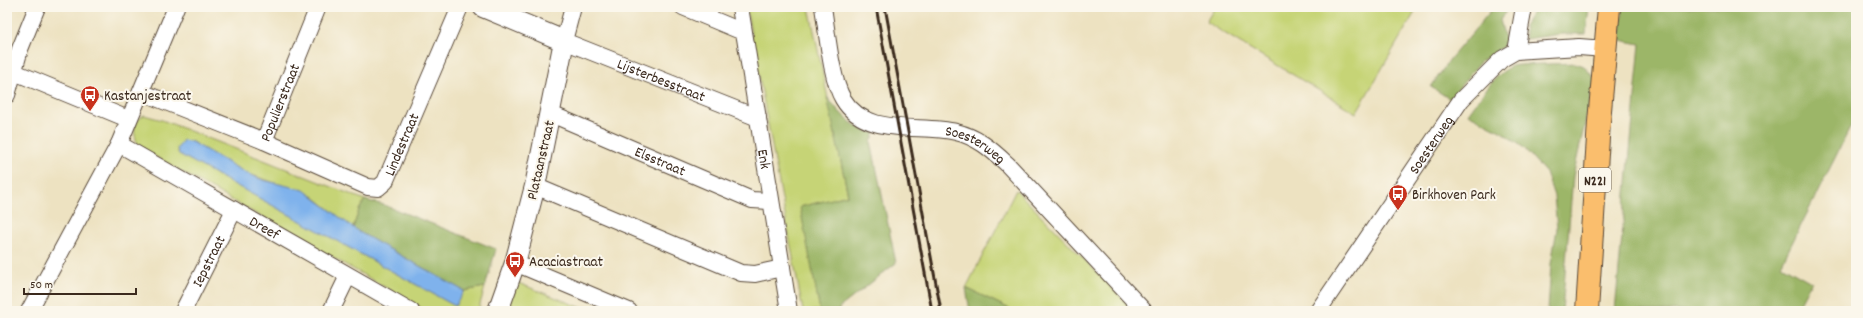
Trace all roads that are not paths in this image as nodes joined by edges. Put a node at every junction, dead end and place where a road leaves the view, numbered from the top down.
1 (37, 7) edge
2 (176, 7) edge
3 (318, 7) edge
4 (460, 7) edge
5 (483, 7) edge
6 (573, 7) edge
7 (682, 7) edge
8 (740, 7) edge
9 (823, 7) edge
10 (1524, 7) edge
11 (1609, 7) edge
12 (743, 32) junction
13 (564, 41) junction
14 (1605, 49) junction
15 (1516, 51) junction
16 (10, 71) edge
17 (141, 92) junction
18 (7, 95) edge
19 (550, 114) junction
20 (758, 118) junction
21 (128, 119) junction
22 (264, 141) junction
23 (119, 144) junction
24 (535, 186) junction
25 (771, 200) junction
26 (234, 210) junction
27 (515, 262) junction
28 (782, 268) junction
29 (348, 276) junction
30 (29, 311) edge
31 (183, 311) edge
32 (331, 311) edge
33 (411, 311) edge
34 (498, 311) edge
35 (629, 311) edge
36 (789, 311) edge
37 (1144, 311) edge
38 (1318, 311) edge
39 (1587, 311) edge

1 - 16 street
2 - 17 street
3 - 22 street, Populierstraat
4 - 22 street, Lindestraat
5 - 13 street
6 - 13 street, Plataanstraat
7 - 12 street
8 - 12 street, Enk
9 - 37 street, Soesterweg
10 - 15 street
11 - 14 main road, N221
12 - 20 street, Enk
13 - 19 street, Plataanstraat
13 - 20 street, Lijsterbesstraat
14 - 15 street
14 - 39 main road, N221
15 - 38 street, Soesterweg
16 - 18 street
16 - 21 street
17 - 21 street
17 - 22 street, Populierstraat
19 - 24 street, Plataanstraat
19 - 25 street, Elsstraat
20 - 25 street, Enk
21 - 23 street
23 - 26 street, Dreef
23 - 30 street
24 - 27 street, Plataanstraat
24 - 28 street
25 - 28 street, Enk
26 - 29 street, Dreef
26 - 31 street, Iepstraat
27 - 34 street, Plataanstraat
27 - 35 street
28 - 36 street, Enk
29 - 32 street
29 - 33 street, Dreef

